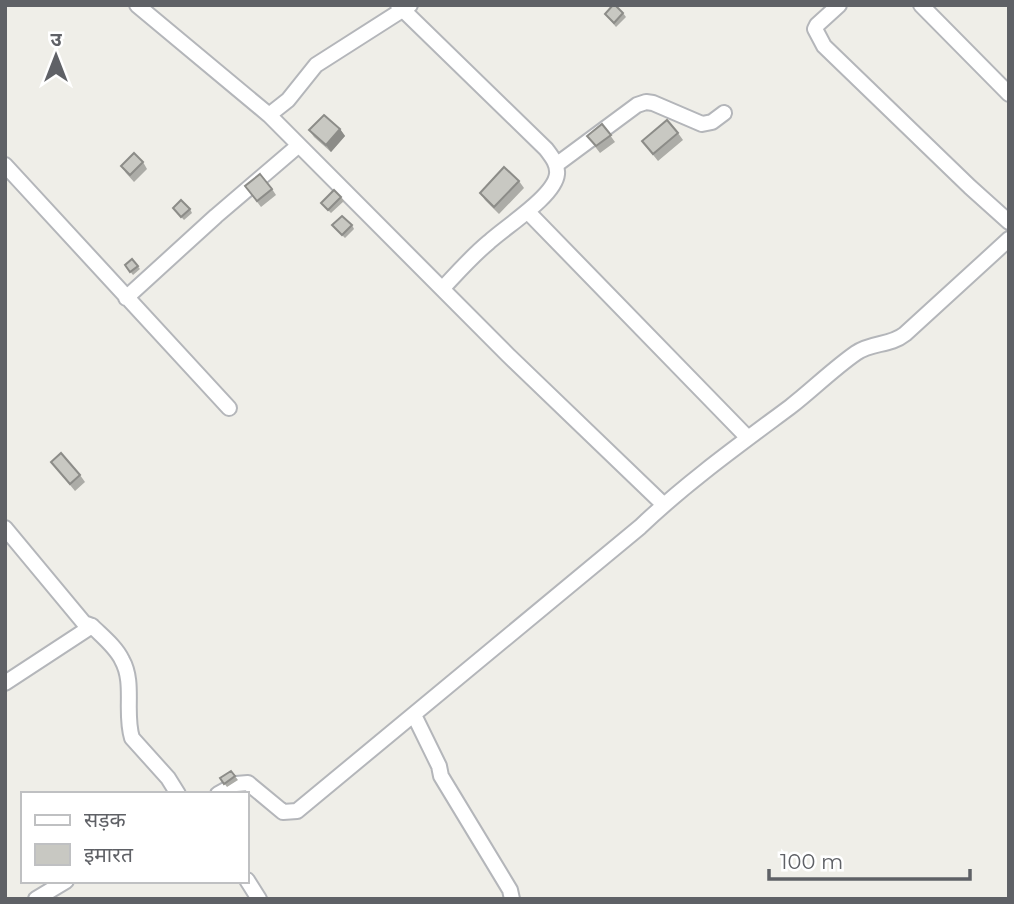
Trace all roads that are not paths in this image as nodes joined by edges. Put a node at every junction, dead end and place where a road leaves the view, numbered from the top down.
1 (137, 5) edge
2 (839, 5) edge
3 (920, 5) edge
4 (404, 7) edge
5 (1009, 94) edge
6 (724, 113) dead end
7 (269, 115) junction
8 (299, 145) junction
9 (5, 164) edge
10 (556, 165) junction
11 (528, 212) junction
12 (1009, 222) edge
13 (1009, 239) edge
14 (443, 288) junction
15 (126, 298) junction
16 (229, 408) dead end
17 (748, 438) junction
18 (663, 504) junction
19 (5, 528) edge
20 (92, 626) junction
21 (5, 683) edge
22 (414, 715) junction
23 (177, 792) edge
24 (222, 792) edge
25 (248, 882) edge
26 (63, 883) edge
27 (36, 899) edge
28 (258, 899) edge
29 (512, 899) edge

1 - 7 street
2 - 12 street
3 - 5 street
4 - 7 street
4 - 10 street
6 - 10 street
7 - 8 street
8 - 14 street
8 - 15 street
9 - 15 street
10 - 11 street
11 - 14 street
11 - 17 street
13 - 17 street
14 - 18 street
15 - 16 street
17 - 18 street
18 - 22 street
19 - 20 street
20 - 21 street
20 - 23 street
22 - 24 street
22 - 29 street
25 - 28 street
26 - 27 street

